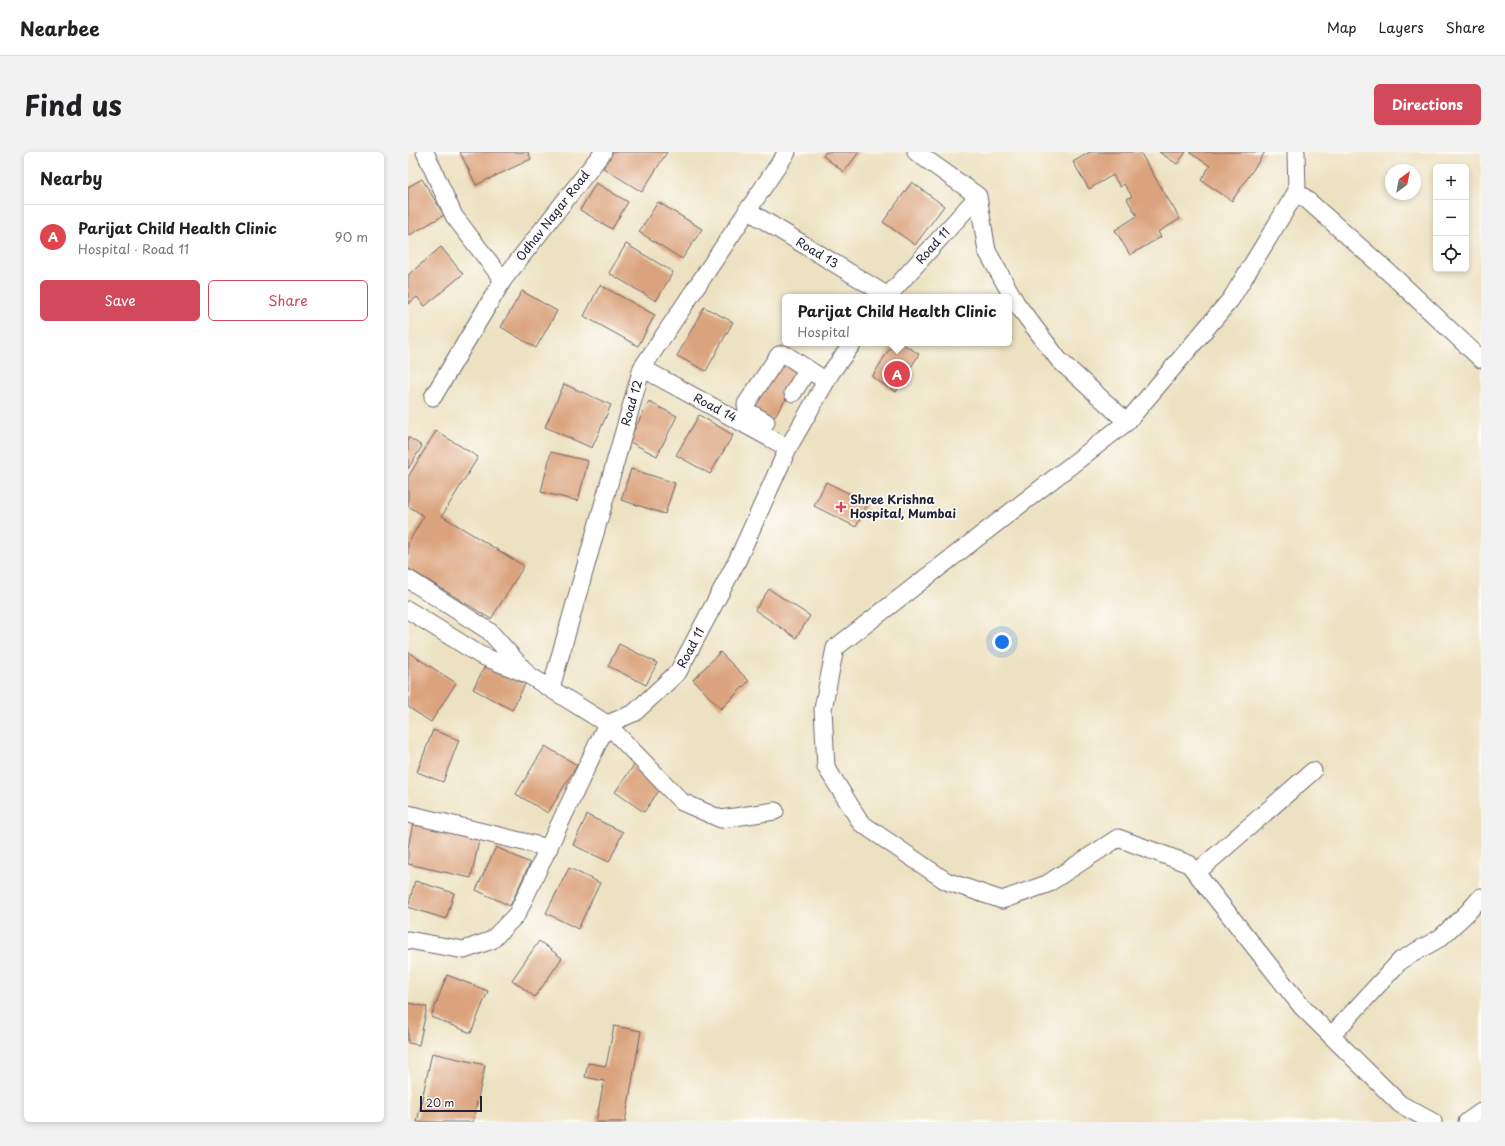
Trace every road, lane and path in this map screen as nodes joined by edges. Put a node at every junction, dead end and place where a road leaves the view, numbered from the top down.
1 (425, 152) edge
2 (603, 152) edge
3 (787, 152) edge
4 (916, 152) edge
5 (1296, 152) edge
6 (1297, 191) junction
7 (978, 196) junction
8 (747, 210) junction
9 (503, 280) junction
10 (882, 294) edge
11 (890, 294) edge
12 (1011, 294) edge
13 (1012, 295) edge
14 (851, 346) edge
15 (1481, 359) edge
16 (642, 368) junction
17 (808, 369) junction
18 (826, 381) junction
19 (793, 393) dead end
20 (433, 397) dead end
21 (766, 422) dead end
22 (1127, 422) junction
23 (788, 448) junction
24 (408, 579) edge
25 (408, 610) edge
26 (528, 674) junction
27 (551, 688) junction
28 (607, 724) junction
29 (1313, 771) dead end
30 (775, 811) dead end
31 (408, 814) edge
32 (548, 848) junction
33 (1196, 873) junction
34 (1481, 897) edge
35 (408, 940) edge
36 (1331, 1036) junction
37 (1481, 1112) edge
38 (1433, 1122) edge
39 (1467, 1122) edge

1 - 9 street
2 - 9 street, Odhav Nagar Road
3 - 8 street, Road 12
4 - 7 street
5 - 6 street
6 - 15 street
6 - 22 street
7 - 11 street, Road 11
7 - 12 street
8 - 10 street, Road 13
8 - 16 street, Road 12
9 - 20 street, Odhav Nagar Road
13 - 22 street
14 - 18 street, Road 11
16 - 23 street, Road 14
16 - 27 street, Road 12
17 - 18 street
17 - 19 street
17 - 21 street
18 - 23 street, Road 11
22 - 33 street
23 - 28 street, Road 11
24 - 26 street
25 - 26 street
26 - 27 street
27 - 28 street
28 - 30 street
28 - 32 street
29 - 33 street
31 - 32 street
32 - 35 street
33 - 36 street
34 - 36 street
36 - 38 street
37 - 39 street

